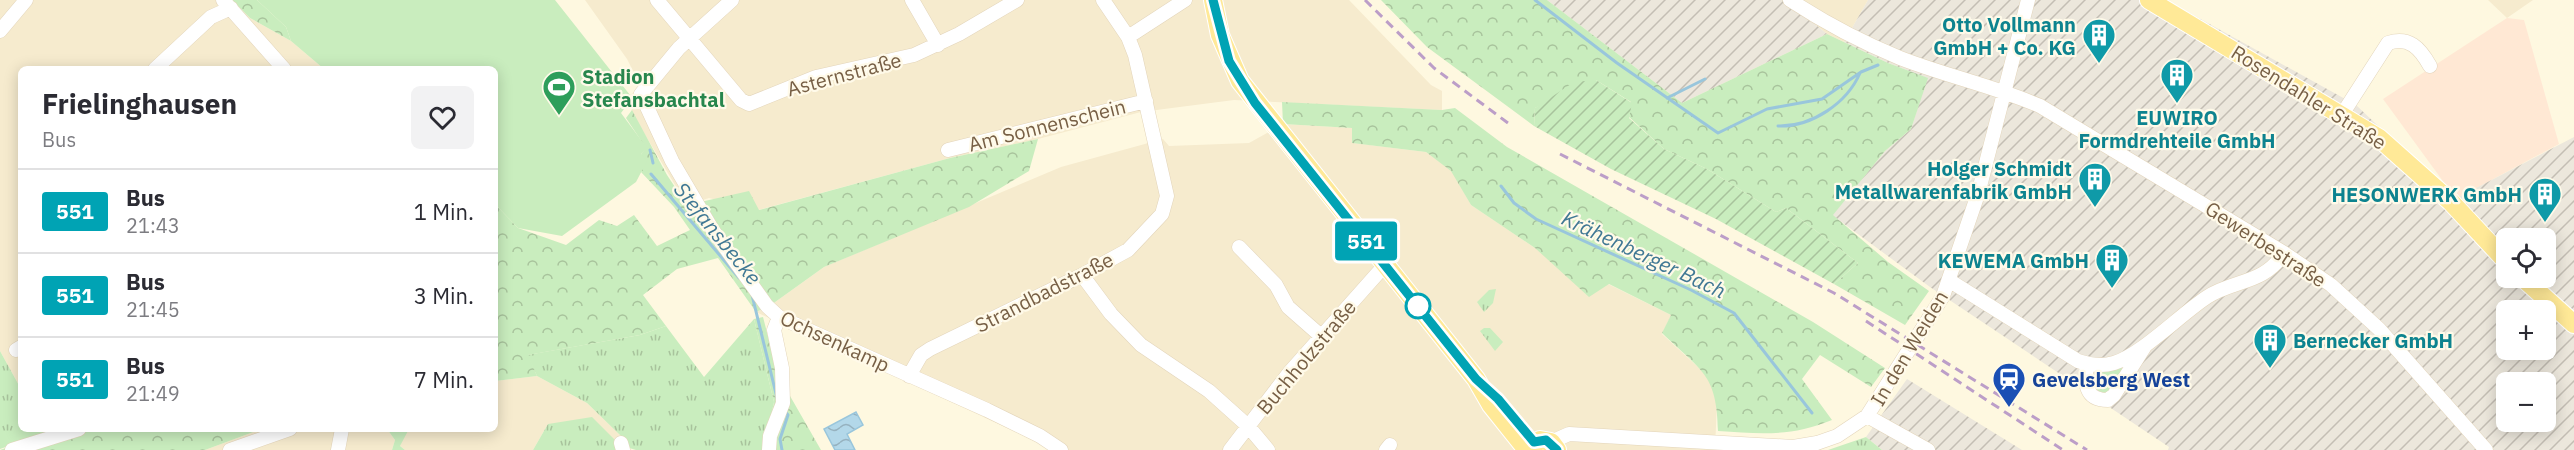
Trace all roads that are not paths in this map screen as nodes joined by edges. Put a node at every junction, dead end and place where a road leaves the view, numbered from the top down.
1 (26, 0) edge
2 (657, 0) edge
3 (732, 0) edge
4 (912, 0) edge
5 (1017, 0) edge
6 (1103, 0) edge
7 (1185, 0) edge
8 (1213, 0) edge
9 (1790, 0) edge
10 (2028, 0) edge
11 (2149, 0) edge
12 (227, 4) edge
13 (0, 31) edge
14 (689, 37) junction
15 (1128, 37) junction
16 (938, 45) junction
17 (158, 66) edge
18 (281, 66) edge
19 (2430, 66) dead end
20 (2005, 91) junction
21 (1146, 101) junction
22 (2343, 113) junction
23 (948, 150) dead end
24 (1239, 247) dead end
25 (2496, 251) edge
26 (2284, 253) junction
27 (1385, 265) junction
28 (1082, 275) junction
29 (1950, 281) junction
30 (2534, 288) edge
31 (779, 317) junction
32 (2574, 324) edge
33 (1321, 336) junction
34 (2148, 342) junction
35 (2086, 364) junction
36 (909, 376) junction
37 (1867, 416) junction
38 (1248, 426) junction
39 (69, 432) edge
40 (281, 432) edge
41 (341, 432) edge
42 (1546, 447) edge
43 (12, 450) edge
44 (230, 450) edge
45 (338, 450) edge
46 (769, 450) edge
47 (1061, 450) edge
48 (1230, 450) edge
49 (1268, 450) edge
50 (1928, 450) edge
51 (2486, 450) edge

1 - 13 street
2 - 14 street
3 - 14 street
4 - 16 street
5 - 16 street, Asternstraße
6 - 15 street
7 - 15 street
8 - 27 main road
9 - 20 street, Gewerbestraße
10 - 20 street, In den Weiden
11 - 22 main road, Rosendahler Straße
12 - 17 street
12 - 18 street
14 - 16 street, Asternstraße
14 - 31 street, Ochsenkamp
15 - 21 street
19 - 22 street
20 - 26 street, Gewerbestraße
20 - 29 street, In den Weiden
21 - 23 street, Am Sonnenschein
21 - 28 street, Strandbadstraße
22 - 25 main road, Rosendahler Straße
24 - 33 street
26 - 34 street
26 - 51 street, Gewerbestraße
27 - 33 street, Buchholzstraße
27 - 42 main road
28 - 36 street, Strandbadstraße
28 - 38 street
29 - 35 street
29 - 37 street, In den Weiden
30 - 32 main road
31 - 36 street, Ochsenkamp
31 - 46 street
33 - 38 street, Buchholzstraße
34 - 35 street
34 - 35 street
36 - 47 street, Ochsenkamp
37 - 42 street, In den Weiden
37 - 50 street
38 - 48 street, Buchholzstraße
38 - 49 street
39 - 43 street
40 - 44 street
41 - 45 street

